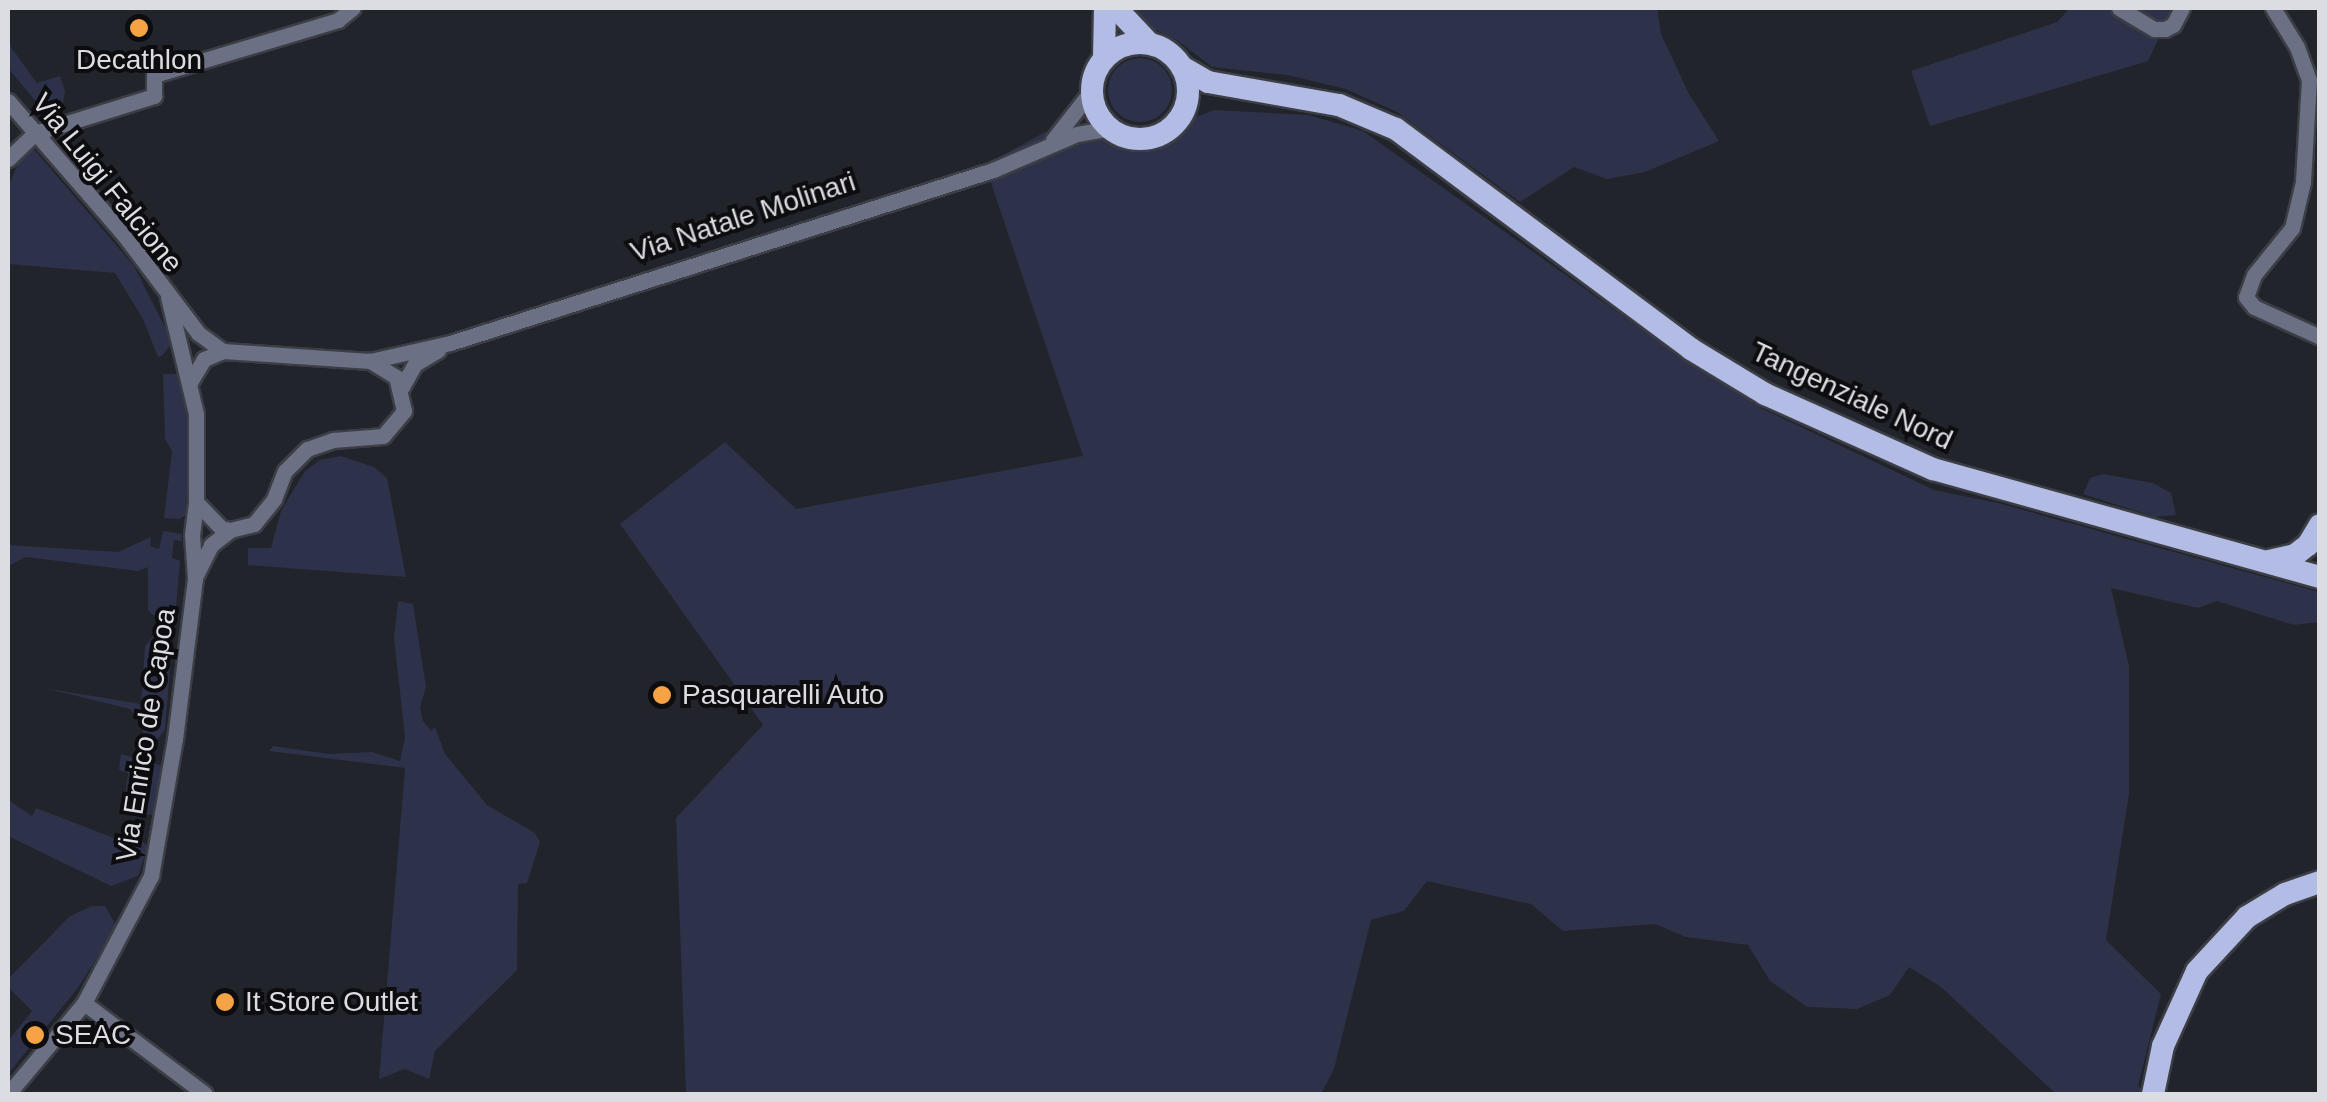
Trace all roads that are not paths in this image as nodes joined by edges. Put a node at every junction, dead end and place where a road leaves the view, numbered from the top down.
1 (354, 8) edge
2 (1105, 8) edge
3 (1116, 8) edge
4 (2119, 8) edge
5 (2182, 8) edge
6 (2273, 8) edge
7 (1149, 43) junction
8 (1104, 59) junction
9 (1182, 67) junction
10 (1092, 90) junction
11 (1250, 93) junction
12 (8, 101) edge
13 (1184, 111) junction
14 (1110, 128) junction
15 (35, 133) junction
16 (1051, 143) junction
17 (9, 161) edge
18 (168, 297) junction
19 (2320, 338) edge
20 (450, 343) junction
21 (224, 351) junction
22 (370, 360) junction
23 (191, 381) junction
24 (402, 387) junction
25 (196, 502) junction
26 (2318, 529) edge
27 (230, 530) junction
28 (2320, 559) edge
29 (2265, 561) junction
30 (2320, 577) edge
31 (195, 579) junction
32 (2320, 882) edge
33 (84, 1004) junction
34 (8, 1094) edge
35 (205, 1094) edge
36 (2153, 1094) edge

1 - 15 street
2 - 8 main road
3 - 7 main road
4 - 5 street
6 - 19 street
7 - 8 main road
7 - 9 main road
8 - 10 main road
9 - 11 main road, Tangenziale Nord
9 - 13 main road
10 - 14 main road
10 - 16 street, Via Natale Molinari
11 - 13 main road, Tangenziale Nord
11 - 29 main road, Tangenziale Nord
12 - 15 street, Via Luigi Falcione
13 - 14 main road
14 - 16 street, Via Natale Molinari
15 - 17 street
15 - 18 street, Via Luigi Falcione
16 - 20 street, Via Natale Molinari
18 - 21 street, Via Luigi Falcione
18 - 23 street, Via Luigi Falcione
20 - 22 street, Via Natale Molinari
20 - 24 street, Via Natale Molinari
21 - 22 street, Via Natale Molinari
21 - 23 street
22 - 24 street
23 - 25 street, Via Luigi Falcione
24 - 27 street, Via Enrico de Capoa
25 - 27 street
25 - 31 street, Via Enrico de Capoa
26 - 28 main road
26 - 29 main road
27 - 31 street, Via Enrico de Capoa
29 - 30 main road, Tangenziale Nord
31 - 33 street, Via Enrico de Capoa
32 - 36 main road
33 - 34 street, Via Enrico de Capoa
33 - 35 street

